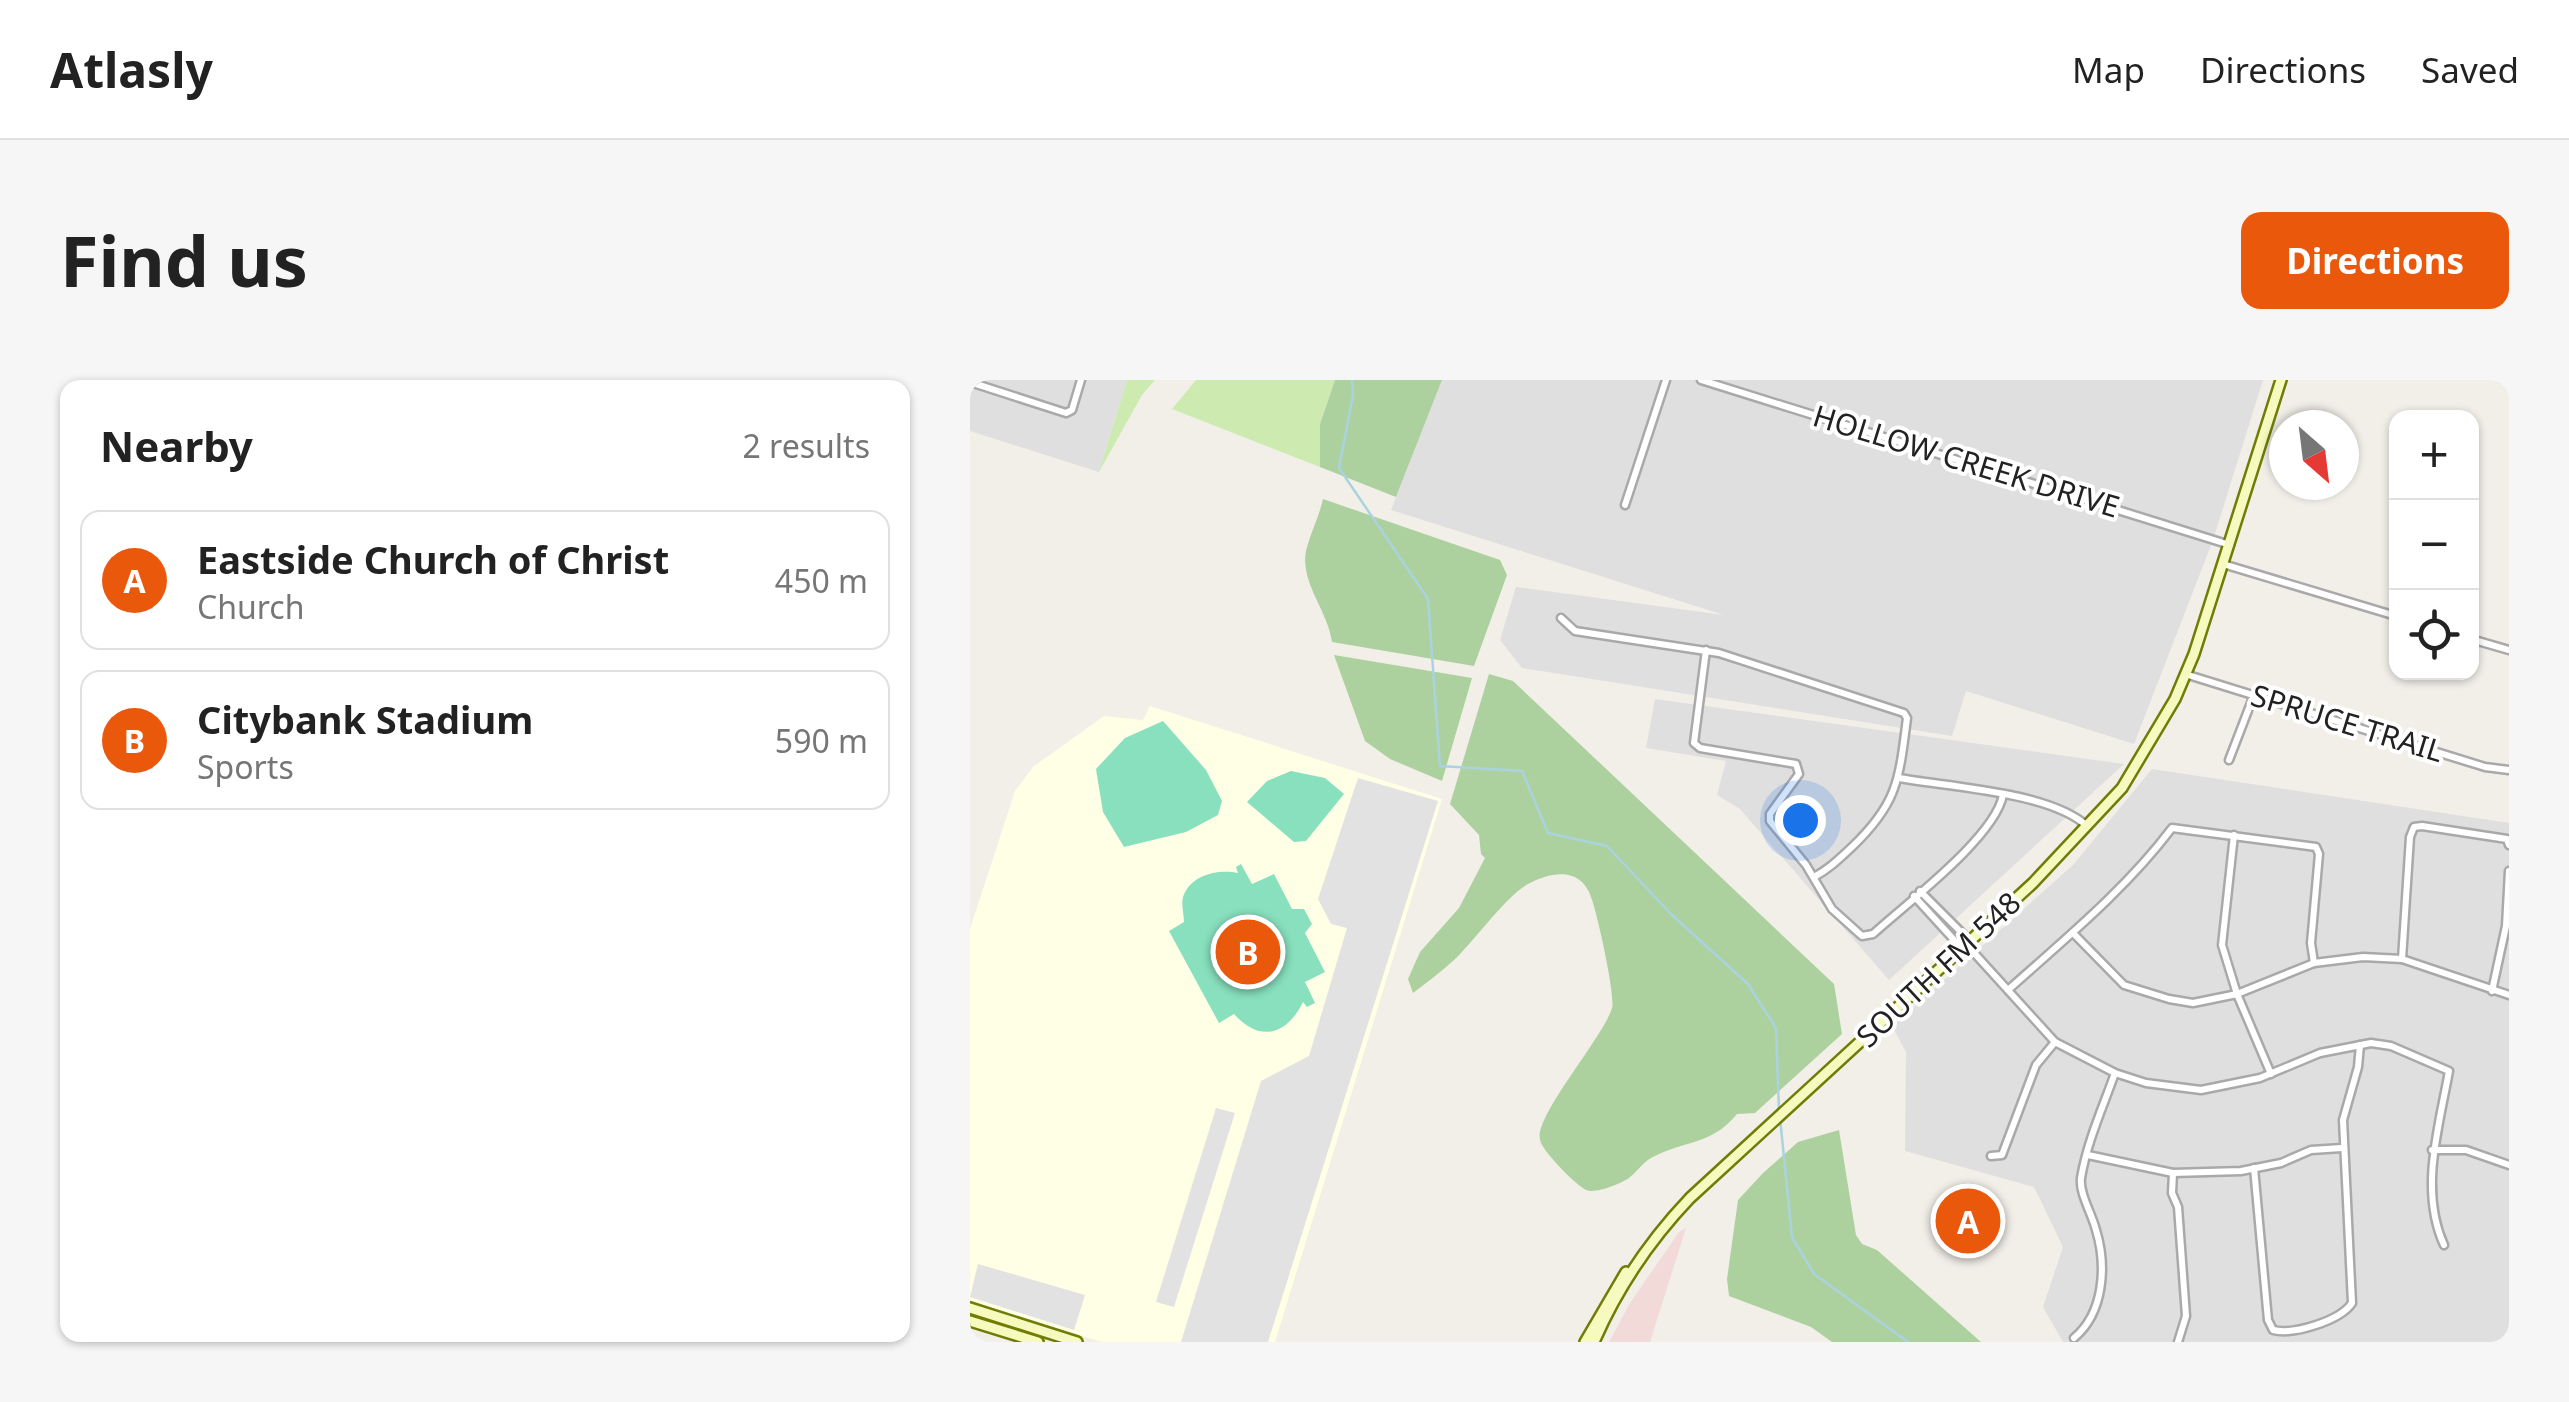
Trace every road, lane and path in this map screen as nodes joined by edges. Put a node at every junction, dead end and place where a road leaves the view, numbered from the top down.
1 (1081, 380) edge
2 (1666, 380) edge
3 (1702, 380) edge
4 (2281, 380) edge
5 (970, 382) edge
6 (1625, 505) dead end
7 (2230, 545) junction
8 (2223, 564) junction
9 (2389, 614) edge
10 (1561, 618) dead end
11 (2479, 641) edge
12 (1706, 650) junction
13 (2509, 650) edge
14 (2185, 674) junction
15 (2254, 695) junction
16 (2229, 760) dead end
17 (2509, 770) edge
18 (1899, 778) junction
19 (2003, 796) junction
20 (2088, 827) junction
21 (2234, 836) junction
22 (2508, 842) edge
23 (2509, 871) edge
24 (1814, 877) junction
25 (1917, 893) junction
26 (2073, 932) junction
27 (1966, 944) junction
28 (2402, 959) junction
29 (2314, 963) junction
30 (2008, 990) junction
31 (2492, 991) junction
32 (2237, 994) junction
33 (2509, 994) edge
34 (2055, 1042) junction
35 (2360, 1045) junction
36 (2114, 1073) junction
37 (2270, 1074) junction
38 (2342, 1148) junction
39 (2432, 1150) junction
40 (2088, 1155) junction
41 (1991, 1156) dead end
42 (2509, 1165) edge
43 (2254, 1168) junction
44 (2172, 1173) junction
45 (1656, 1236) junction
46 (2444, 1245) dead end
47 (970, 1308) edge
48 (970, 1321) edge
49 (2074, 1338) dead end
50 (1038, 1342) edge
51 (1077, 1342) edge
52 (1585, 1342) edge
53 (1594, 1342) edge
54 (2178, 1342) edge

1 - 5 street
2 - 6 street
3 - 7 street, HOLLOW CREEK DRIVE
4 - 7 main road, SOUTH FM 548
7 - 8 main road, SOUTH FM 548
8 - 9 street
8 - 14 main road, SOUTH FM 548
10 - 12 street
11 - 13 street
12 - 18 street
12 - 24 street
14 - 15 street, SPRUCE TRAIL
14 - 20 main road, SOUTH FM 548
15 - 16 street
15 - 17 street, SPRUCE TRAIL
18 - 19 street
18 - 24 street
19 - 20 street
19 - 25 street
20 - 27 main road, SOUTH FM 548
21 - 26 street
21 - 29 street
21 - 32 street
22 - 28 street
23 - 31 street
24 - 25 street
25 - 27 street
26 - 30 street
26 - 32 street
27 - 30 street
27 - 45 main road, SOUTH FM 548
28 - 29 street
28 - 31 street
29 - 32 street
30 - 34 street
31 - 33 street
32 - 37 street
34 - 36 street
34 - 41 street
35 - 37 street
35 - 38 street
35 - 39 street
36 - 37 street
36 - 40 street
38 - 43 street
38 - 43 street
39 - 42 street
39 - 46 street
40 - 44 street
40 - 49 street
43 - 44 street
44 - 54 street
45 - 52 main road, SOUTH FM 548
45 - 53 main road, SOUTH FM 548
47 - 51 main road
48 - 50 main road

